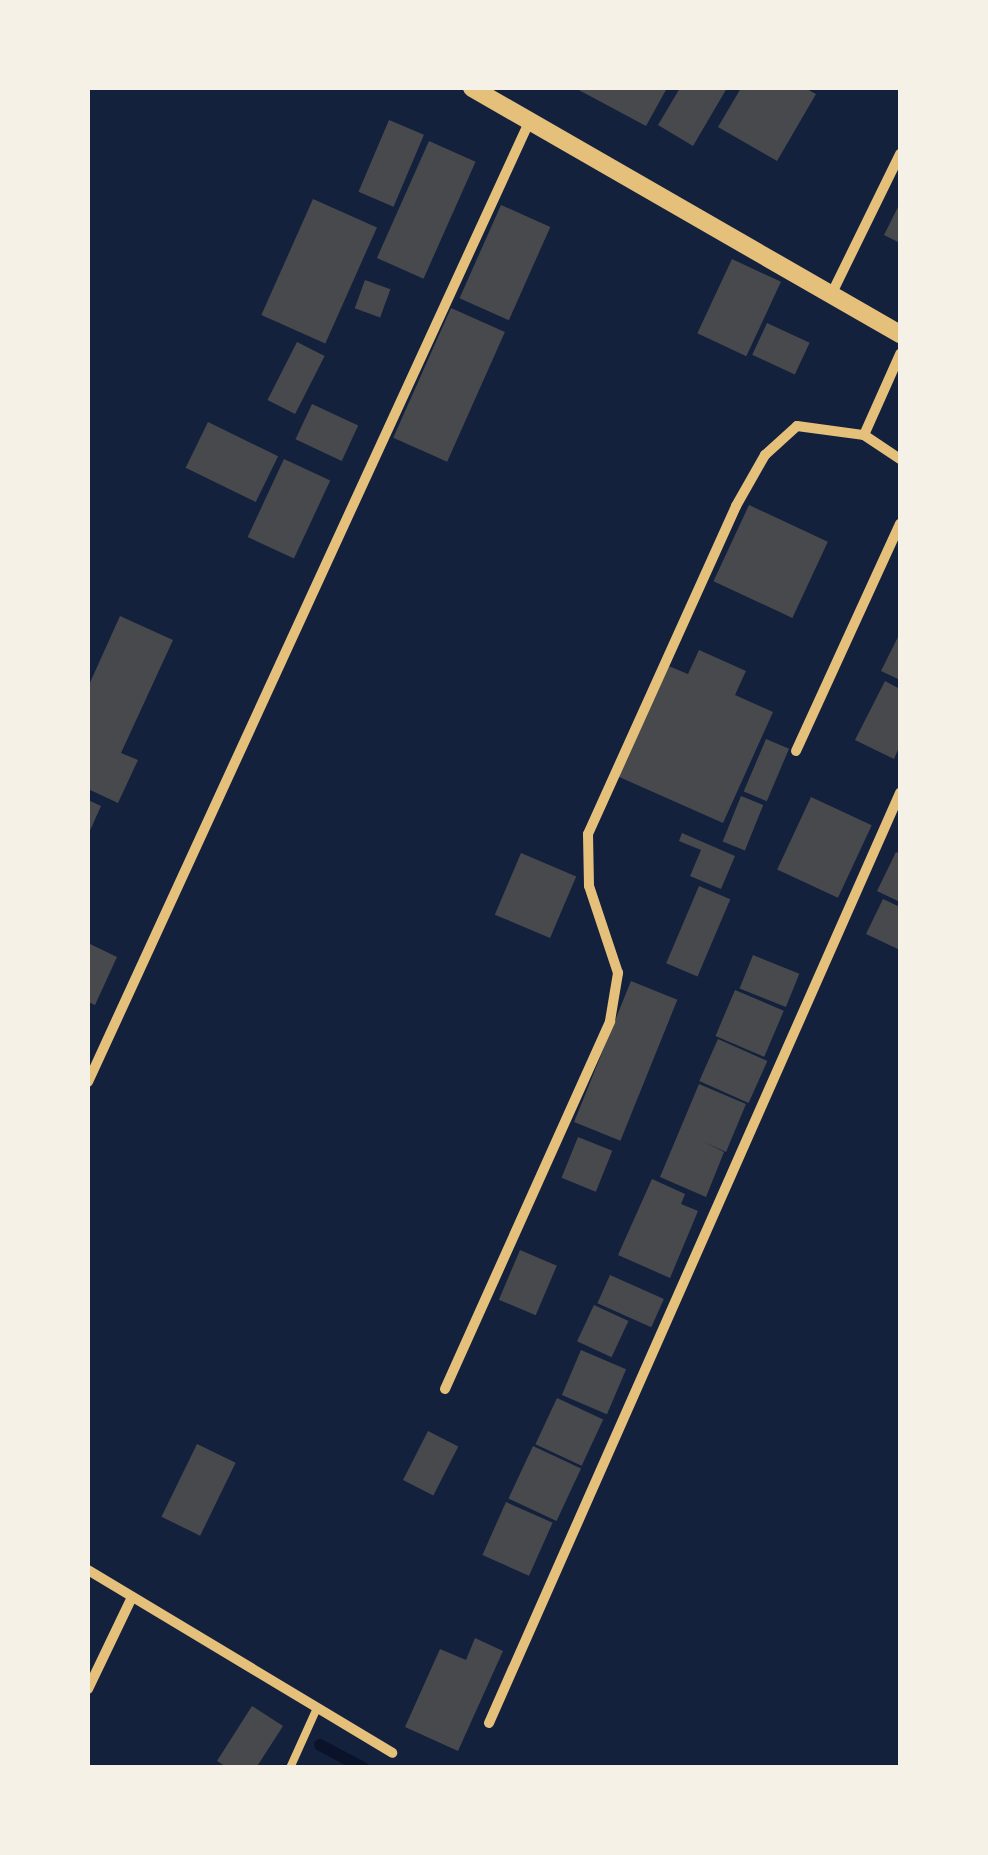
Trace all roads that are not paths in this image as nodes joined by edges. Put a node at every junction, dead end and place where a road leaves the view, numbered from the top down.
1 (472, 88) edge
2 (530, 119) junction
3 (900, 154) edge
4 (832, 293) junction
5 (900, 334) edge
6 (900, 354) edge
7 (864, 435) junction
8 (900, 460) edge
9 (900, 524) edge
10 (796, 751) dead end
11 (900, 793) edge
12 (88, 1082) edge
13 (445, 1389) dead end
14 (88, 1570) edge
15 (132, 1596) junction
16 (88, 1688) edge
17 (318, 1708) junction
18 (489, 1722) dead end
19 (392, 1752) dead end
20 (290, 1768) edge

1 - 2 street
2 - 4 street
2 - 12 street
3 - 4 street
4 - 5 street
6 - 7 street
7 - 8 street
7 - 13 street
9 - 10 street
11 - 18 street
14 - 15 street
15 - 16 street
15 - 17 street
17 - 19 street
17 - 20 lane

